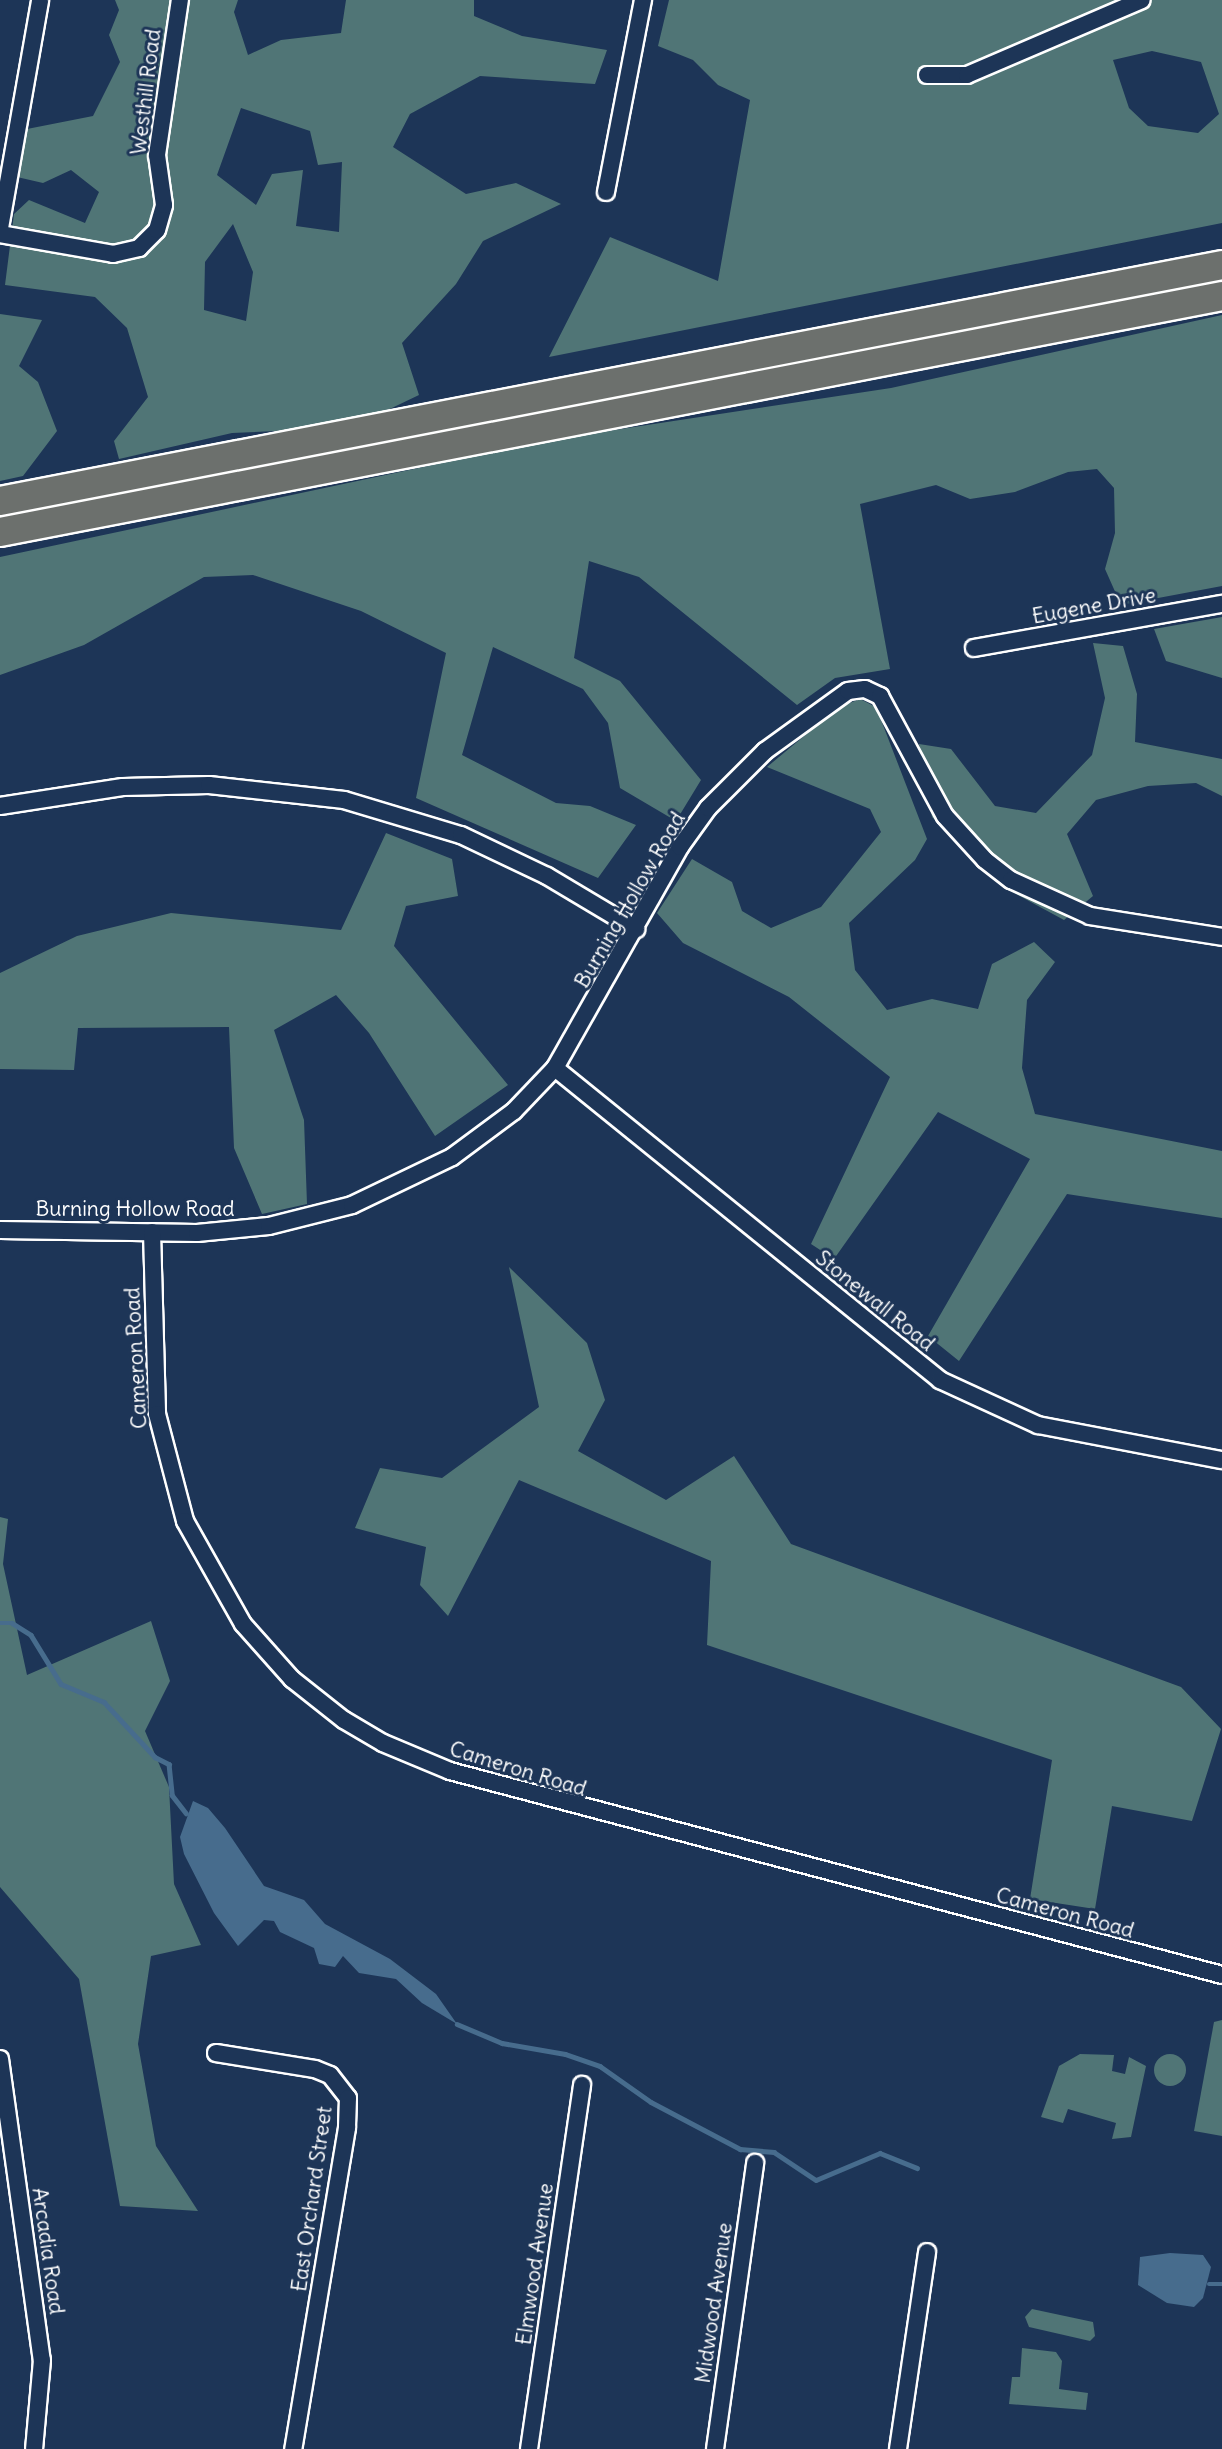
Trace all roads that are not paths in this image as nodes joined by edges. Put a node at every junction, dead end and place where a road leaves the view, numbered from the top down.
1 (40, 0) edge
2 (180, 0) edge
3 (643, 0) edge
4 (1142, 0) edge
5 (926, 75) dead end
6 (606, 191) dead end
7 (0, 228) edge
8 (0, 234) edge
9 (1222, 264) edge
10 (1222, 296) edge
11 (0, 501) edge
12 (0, 532) edge
13 (1222, 604) edge
14 (974, 648) dead end
15 (0, 806) edge
16 (636, 929) junction
17 (1222, 937) edge
18 (555, 1068) junction
19 (0, 1230) edge
20 (152, 1232) junction
21 (1222, 1460) edge
22 (1222, 1975) edge
23 (216, 2053) dead end
24 (0, 2059) edge
25 (582, 2085) dead end
26 (755, 2163) dead end
27 (8, 2175) edge
28 (927, 2252) dead end
29 (34, 2449) edge
30 (293, 2449) edge
31 (529, 2449) edge
32 (715, 2449) edge
33 (898, 2449) edge

1 - 7 street
2 - 8 street, Westhill Road
3 - 6 street
4 - 5 street
9 - 11 highway
10 - 12 highway
13 - 14 street, Eugene Drive
15 - 16 street
16 - 17 street, Burning Hollow Road
16 - 18 street, Burning Hollow Road
18 - 20 street, Burning Hollow Road
18 - 21 street, Stonewall Road
19 - 20 street, Burning Hollow Road
20 - 22 street, Cameron Road
23 - 30 street, East Orchard Street
24 - 27 street, Arcadia Road
25 - 31 street, Elmwood Avenue
26 - 32 street, Midwood Avenue
27 - 29 street, Arcadia Road
28 - 33 street

